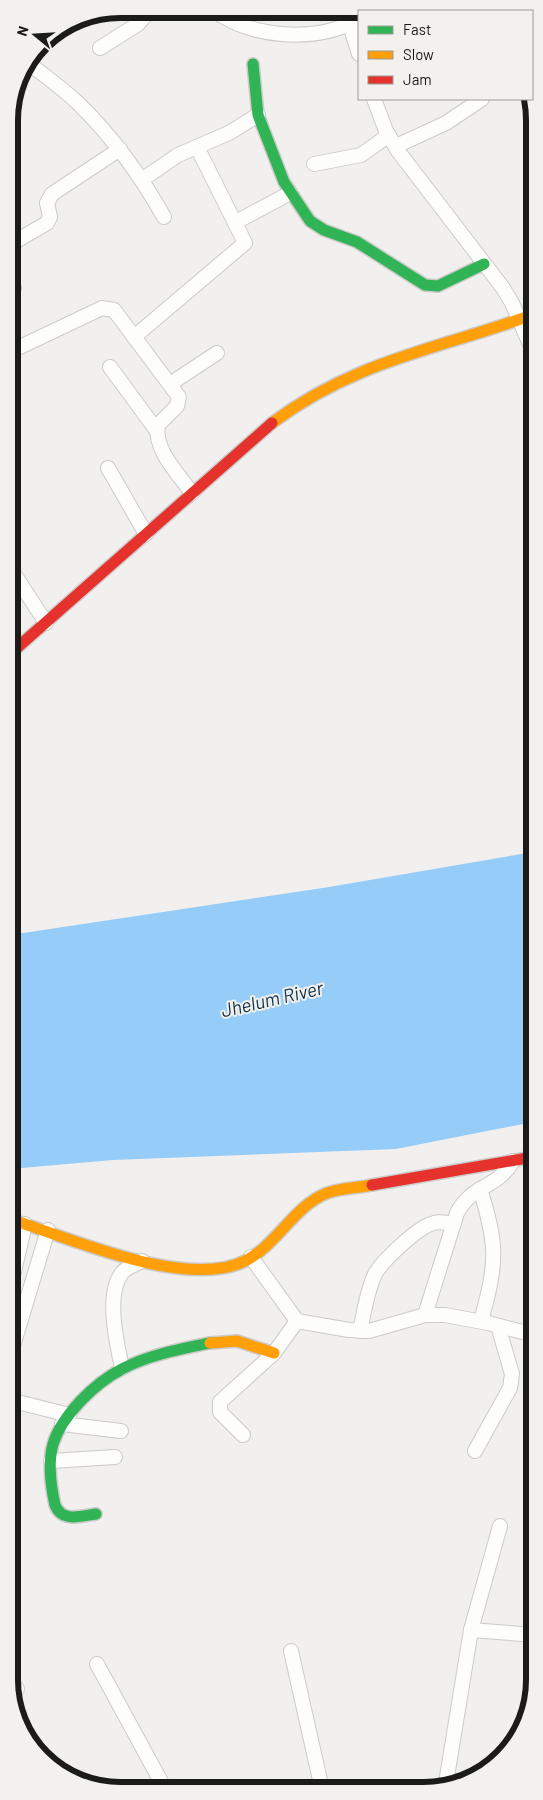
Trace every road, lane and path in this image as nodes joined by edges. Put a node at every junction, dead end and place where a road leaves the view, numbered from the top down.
1 (143, 18) edge
2 (227, 18) edge
3 (354, 22) edge
4 (100, 48) dead end
5 (358, 48) edge
6 (253, 64) dead end
7 (33, 67) edge
8 (374, 100) edge
9 (480, 100) edge
10 (258, 115) junction
11 (392, 141) junction
12 (198, 147) junction
13 (120, 149) junction
14 (314, 164) dead end
15 (143, 179) junction
16 (290, 192) junction
17 (164, 218) dead end
18 (236, 222) junction
19 (18, 239) edge
20 (484, 264) junction
21 (526, 317) edge
22 (134, 337) junction
23 (20, 347) dead end
24 (217, 353) dead end
25 (110, 367) dead end
26 (170, 384) junction
27 (157, 431) junction
28 (108, 468) dead end
29 (192, 493) junction
30 (146, 534) junction
31 (18, 579) edge
32 (46, 623) junction
33 (18, 647) edge
34 (525, 1158) edge
35 (513, 1160) junction
36 (480, 1189) junction
37 (18, 1221) edge
38 (28, 1224) junction
39 (454, 1224) junction
40 (45, 1229) junction
41 (251, 1257) junction
42 (18, 1260) edge
43 (142, 1261) junction
44 (425, 1315) junction
45 (298, 1321) junction
46 (481, 1321) junction
47 (498, 1326) junction
48 (18, 1327) edge
49 (360, 1331) junction
50 (525, 1333) edge
51 (274, 1353) junction
52 (122, 1368) junction
53 (18, 1403) edge
54 (66, 1419) junction
55 (121, 1431) dead end
56 (243, 1435) dead end
57 (475, 1451) dead end
58 (115, 1457) dead end
59 (51, 1462) junction
60 (96, 1514) dead end
61 (500, 1526) dead end
62 (471, 1630) junction
63 (525, 1634) edge
64 (291, 1651) dead end
65 (97, 1664) dead end
66 (446, 1780) edge
67 (161, 1782) edge
68 (320, 1782) edge

1 - 4 street
2 - 3 street
3 - 5 street
6 - 10 street
7 - 13 street
8 - 11 street
9 - 11 street
10 - 12 street
10 - 16 street
11 - 14 street
11 - 20 street
12 - 15 street
12 - 18 street
13 - 15 street
13 - 19 street
15 - 17 street
16 - 18 street
16 - 20 street
18 - 22 street
20 - 21 street
21 - 29 street
22 - 23 street
22 - 26 street
24 - 26 street
25 - 27 street
26 - 27 street
27 - 29 street
28 - 30 street
29 - 30 street
30 - 32 street
31 - 32 street
32 - 33 street
34 - 35 street
35 - 36 street
35 - 41 street
36 - 39 street
36 - 46 street
37 - 38 street
38 - 40 street
38 - 42 street
39 - 44 street
39 - 49 street
40 - 43 street
40 - 48 street
41 - 43 street
41 - 45 street
43 - 52 street
44 - 46 street
44 - 49 street
45 - 49 street
45 - 51 street
46 - 47 street
47 - 50 street
47 - 57 street
51 - 52 street
51 - 56 street
52 - 54 street
53 - 54 street
54 - 55 street
54 - 59 street
58 - 59 street
59 - 60 street
61 - 62 street
62 - 63 street
62 - 66 street
64 - 68 street
65 - 67 street

